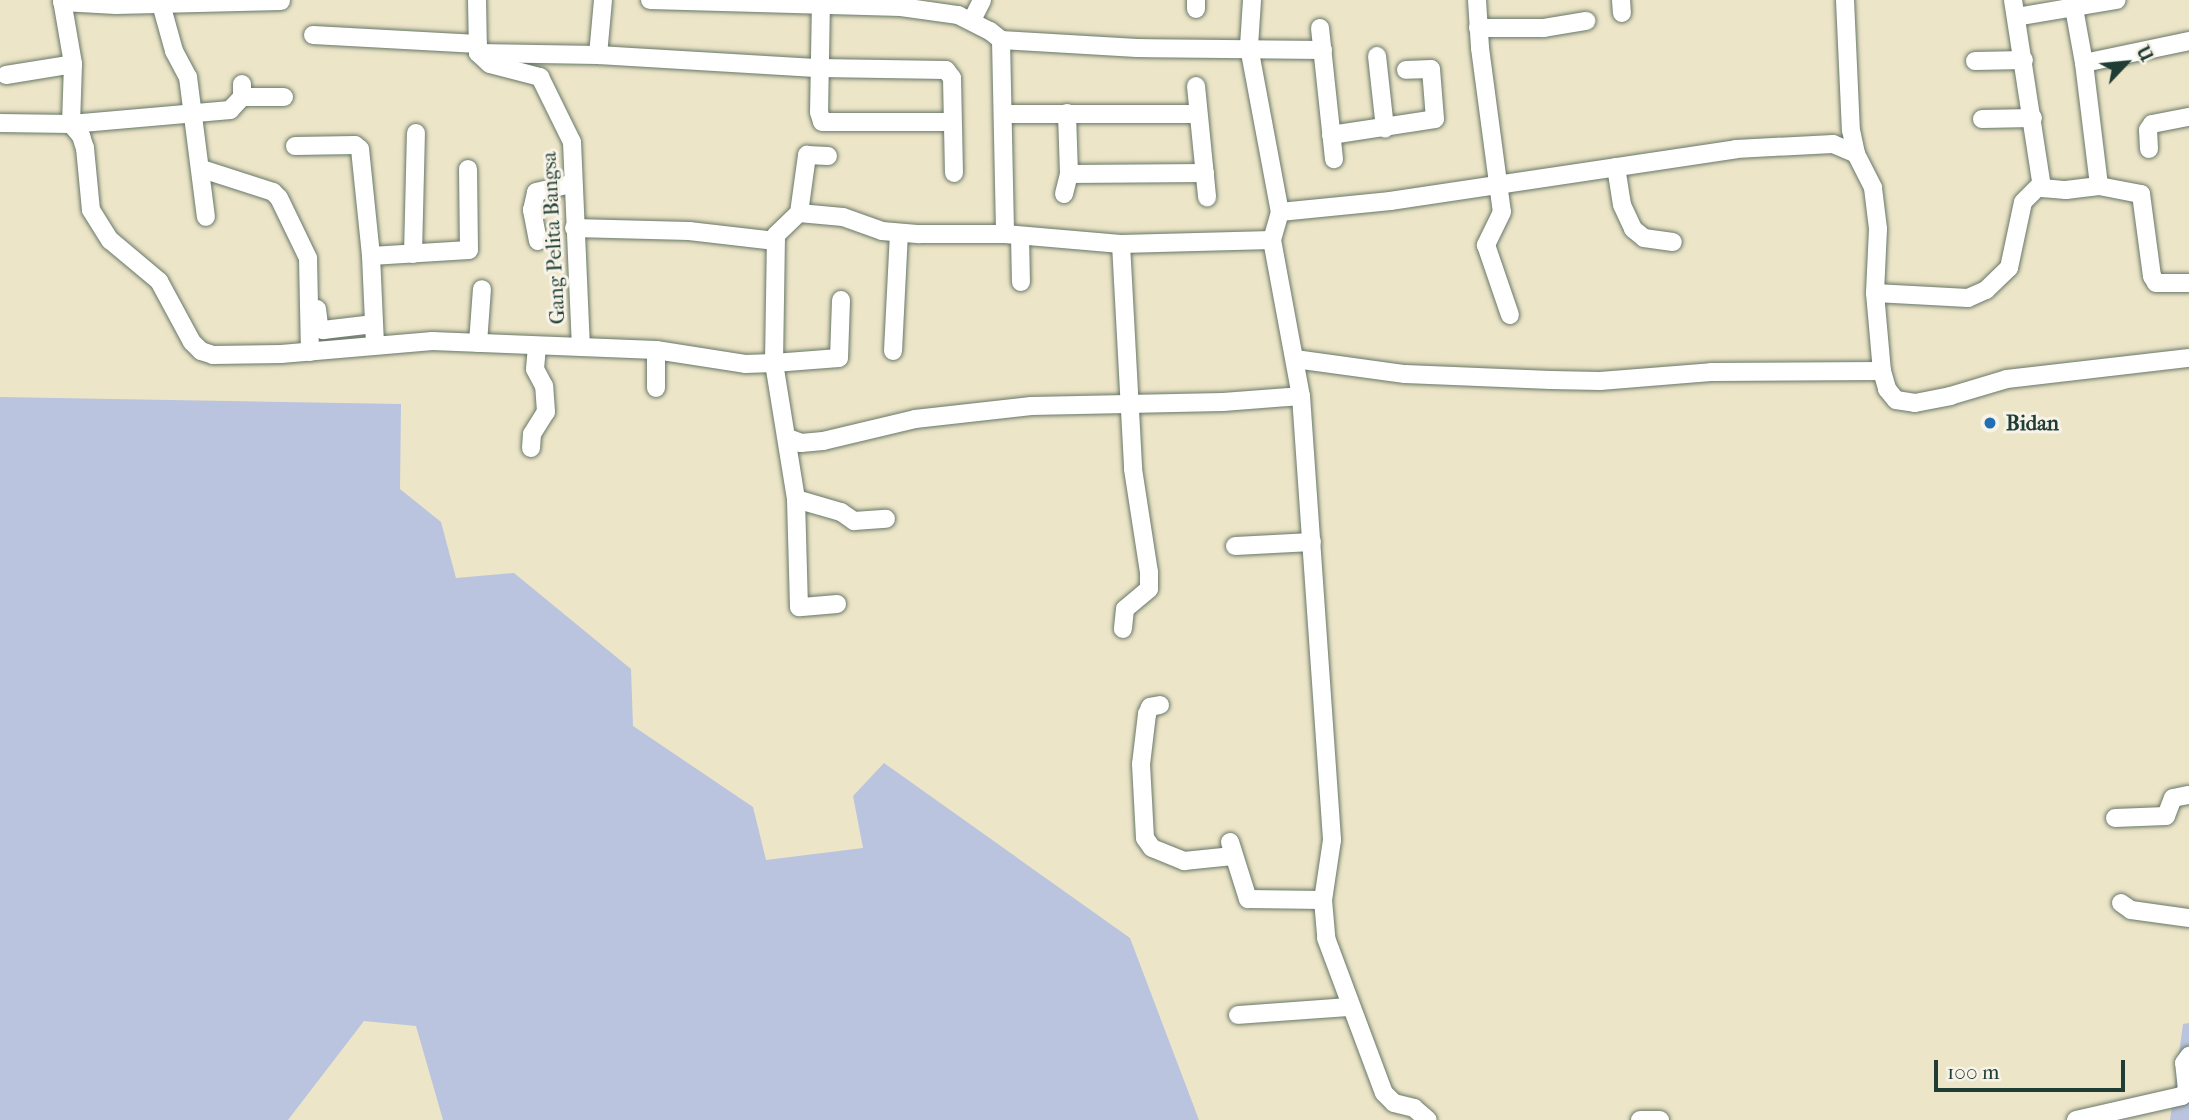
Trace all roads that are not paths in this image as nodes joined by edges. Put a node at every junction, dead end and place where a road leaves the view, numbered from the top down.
1 (477, 0) edge
2 (603, 0) edge
3 (650, 0) edge
4 (982, 0) edge
5 (1252, 0) edge
6 (1478, 0) edge
7 (1845, 0) edge
8 (2117, 0) edge
9 (62, 1) edge
10 (281, 1) edge
11 (821, 2) edge
12 (161, 4) junction
13 (2014, 8) edge
14 (2074, 8) junction
15 (972, 20) junction
16 (1586, 21) dead end
17 (1320, 28) dead end
18 (1479, 28) junction
19 (313, 35) dead end
20 (1001, 40) junction
21 (2189, 41) edge
22 (1249, 47) junction
23 (478, 49) junction
24 (1323, 50) junction
25 (598, 55) junction
26 (1377, 56) dead end
27 (2024, 60) junction
28 (1975, 61) dead end
29 (2084, 63) junction
30 (73, 64) junction
31 (820, 68) junction
32 (1406, 70) dead end
33 (6, 75) dead end
34 (1196, 86) dead end
35 (284, 97) dead end
36 (195, 113) junction
37 (1067, 113) junction
38 (1005, 114) junction
39 (1198, 114) junction
40 (2189, 117) edge
41 (2033, 118) junction
42 (1982, 119) dead end
43 (952, 122) junction
44 (0, 123) edge
45 (71, 124) junction
46 (1385, 129) junction
47 (416, 133) dead end
48 (1331, 135) junction
49 (295, 146) dead end
50 (2149, 149) dead end
51 (1856, 154) junction
52 (828, 156) dead end
53 (1334, 159) dead end
54 (1616, 167) junction
55 (202, 169) junction
56 (468, 169) dead end
57 (954, 173) dead end
58 (1205, 173) junction
59 (1069, 174) junction
60 (572, 184) junction
61 (1498, 184) junction
62 (2040, 185) junction
63 (2099, 186) junction
64 (1064, 194) dead end
65 (1207, 197) dead end
66 (1280, 212) junction
67 (799, 213) junction
68 (206, 217) dead end
69 (574, 228) junction
70 (899, 233) junction
71 (1012, 235) junction
72 (1272, 240) junction
73 (538, 241) dead end
74 (775, 241) junction
75 (1673, 242) dead end
76 (1121, 244) junction
77 (414, 254) junction
78 (371, 256) junction
79 (1021, 282) dead end
80 (2189, 283) edge
81 (482, 289) dead end
82 (1875, 293) junction
83 (310, 297) junction
84 (841, 300) dead end
85 (1510, 315) dead end
86 (374, 324) junction
87 (478, 344) junction
88 (375, 345) junction
89 (537, 347) junction
90 (581, 347) junction
91 (656, 350) junction
92 (893, 351) dead end
93 (310, 352) junction
94 (2189, 358) edge
95 (1295, 359) junction
96 (774, 363) junction
97 (1882, 371) junction
98 (656, 388) dead end
99 (1301, 396) junction
100 (1128, 404) junction
101 (788, 438) junction
102 (531, 448) dead end
103 (796, 499) junction
104 (886, 519) dead end
105 (1312, 542) junction
106 (1235, 546) dead end
107 (838, 604) dead end
108 (1123, 629) dead end
109 (1160, 705) dead end
110 (2189, 795) edge
111 (2115, 818) dead end
112 (1323, 900) junction
113 (2120, 902) dead end
114 (2189, 918) edge
115 (1350, 1007) junction
116 (1238, 1015) dead end
117 (2189, 1056) edge
118 (1428, 1120) edge
119 (1640, 1120) edge
120 (1660, 1120) edge
121 (2076, 1120) edge

1 - 23 street
2 - 25 street
3 - 11 street
4 - 15 street
5 - 22 street
6 - 18 street
7 - 51 street
8 - 14 street
9 - 12 street
9 - 30 street
10 - 12 street
11 - 15 street
11 - 31 street
12 - 36 street
13 - 14 street
13 - 27 street
14 - 29 street
15 - 20 street
16 - 18 street
17 - 24 street
18 - 61 street
19 - 23 street
20 - 22 street
20 - 38 street
21 - 29 street
22 - 24 street
22 - 66 street
23 - 25 street
23 - 60 street, Gang Pelita Bangsa
24 - 48 street
25 - 31 street
26 - 46 street
27 - 28 street
27 - 41 street
29 - 63 street
30 - 33 street
30 - 45 street
31 - 43 street
31 - 43 street
32 - 46 street
34 - 39 street
35 - 36 street
36 - 45 street
36 - 55 street
37 - 38 street
37 - 39 street
37 - 59 street
38 - 71 street
39 - 58 street
40 - 50 street
41 - 42 street
41 - 62 street
43 - 57 street
44 - 45 street
45 - 93 street
46 - 48 street
47 - 77 street
48 - 53 street
49 - 78 street
51 - 54 street
51 - 82 street
52 - 67 street
54 - 61 street
54 - 75 street
55 - 68 street
55 - 83 street
56 - 77 street
58 - 59 street
58 - 65 street
59 - 64 street
60 - 69 street, Gang Pelita Bangsa
60 - 73 street
61 - 66 street
61 - 85 street
62 - 63 street
62 - 82 street
63 - 80 street
66 - 72 street
67 - 70 street
67 - 74 street
69 - 74 street
69 - 90 street, Gang Pelita Bangsa
70 - 71 street
70 - 92 street
71 - 76 street
71 - 79 street
72 - 76 street
72 - 95 street
74 - 96 street
76 - 100 street
77 - 78 street
78 - 86 street
81 - 87 street
82 - 97 street
83 - 86 street
83 - 93 street
84 - 96 street
86 - 88 street
87 - 88 street
87 - 89 street
88 - 93 street
89 - 90 street
89 - 102 street
90 - 91 street
91 - 96 street
91 - 98 street
94 - 97 street
95 - 97 street
95 - 99 street
96 - 101 street
99 - 100 street
99 - 105 street
100 - 101 street
100 - 108 street
101 - 103 street
103 - 104 street
103 - 107 street
105 - 106 street
105 - 112 street
109 - 112 street
110 - 111 street
112 - 115 street
113 - 114 street
115 - 116 street
115 - 118 street
117 - 121 street
119 - 120 street

